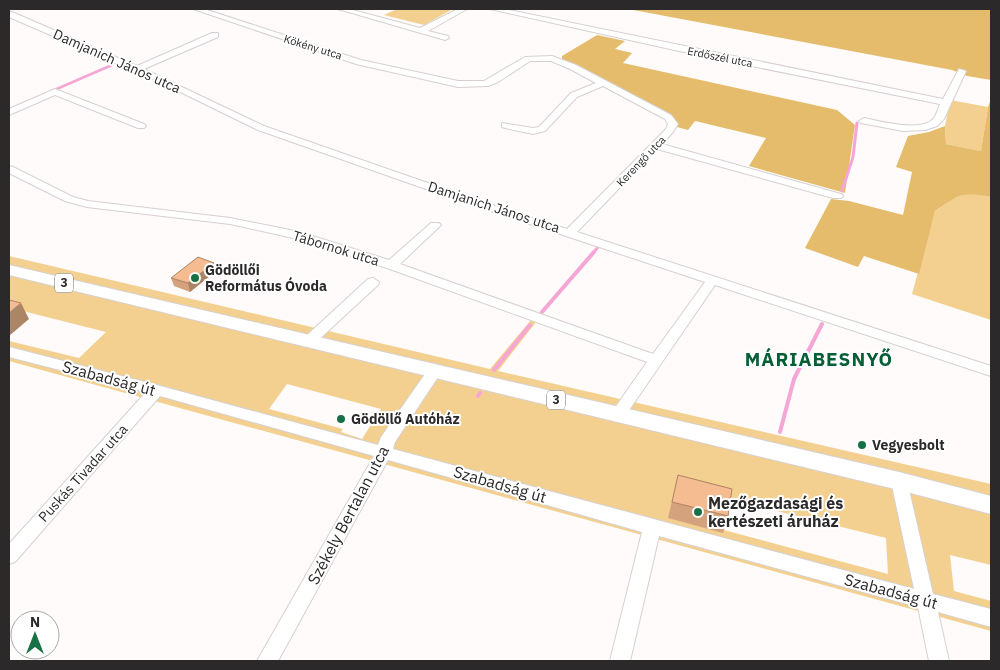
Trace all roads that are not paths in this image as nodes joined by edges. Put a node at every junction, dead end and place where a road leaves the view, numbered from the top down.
1 (197, 9) edge
2 (342, 9) edge
3 (463, 9) edge
4 (494, 9) edge
5 (9, 14) edge
6 (421, 31) junction
7 (215, 34) dead end
8 (445, 38) dead end
9 (138, 69) junction
10 (962, 70) dead end
11 (431, 78) joint
12 (604, 83) junction
13 (946, 102) junction
14 (9, 112) edge
15 (864, 121) dead end
16 (505, 125) dead end
17 (141, 126) dead end
18 (656, 146) junction
19 (10, 171) edge
20 (837, 196) dead end
21 (435, 225) dead end
22 (570, 232) junction
23 (391, 265) junction
24 (9, 270) edge
25 (712, 281) junction
26 (372, 282) dead end
27 (309, 341) junction
28 (9, 352) edge
29 (656, 360) junction
30 (435, 371) junction
31 (991, 371) edge
32 (157, 390) junction
33 (618, 415) junction
34 (385, 452) junction
35 (899, 481) junction
36 (991, 505) edge
37 (652, 527) junction
38 (9, 556) edge
39 (926, 600) junction
40 (991, 618) edge
41 (267, 661) edge
42 (620, 661) edge
43 (939, 661) edge

1 - 11 street, Kökény utca
2 - 6 street
3 - 6 street
4 - 13 street, Erdőszél utca
5 - 9 street, Damjanich János utca
6 - 8 street
7 - 9 street
9 - 22 street, Damjanich János utca
10 - 13 street
11 - 12 street, Kerengő utca
12 - 16 street
12 - 18 street, Kerengő utca
13 - 15 street
14 - 17 street
18 - 20 street
18 - 22 street, Kerengő utca
19 - 23 street, Tábornok utca
21 - 23 street
22 - 25 street, Damjanich János utca
23 - 29 street, Tábornok utca
24 - 27 main road, 3
25 - 29 street
25 - 31 street, Damjanich János utca
26 - 27 street
27 - 30 main road, 3
28 - 32 street, Szabadság út
29 - 33 street
30 - 33 main road, 3
30 - 34 street, Székely Bertalan utca
32 - 34 street, Szabadság út
32 - 38 street, Puskás Tivadar utca
33 - 35 main road, 3
34 - 37 street, Szabadság út
34 - 41 street, Székely Bertalan utca
35 - 36 main road, 3
35 - 39 street
37 - 39 street, Szabadság út
37 - 42 street
39 - 40 street, Szabadság út
39 - 43 street

